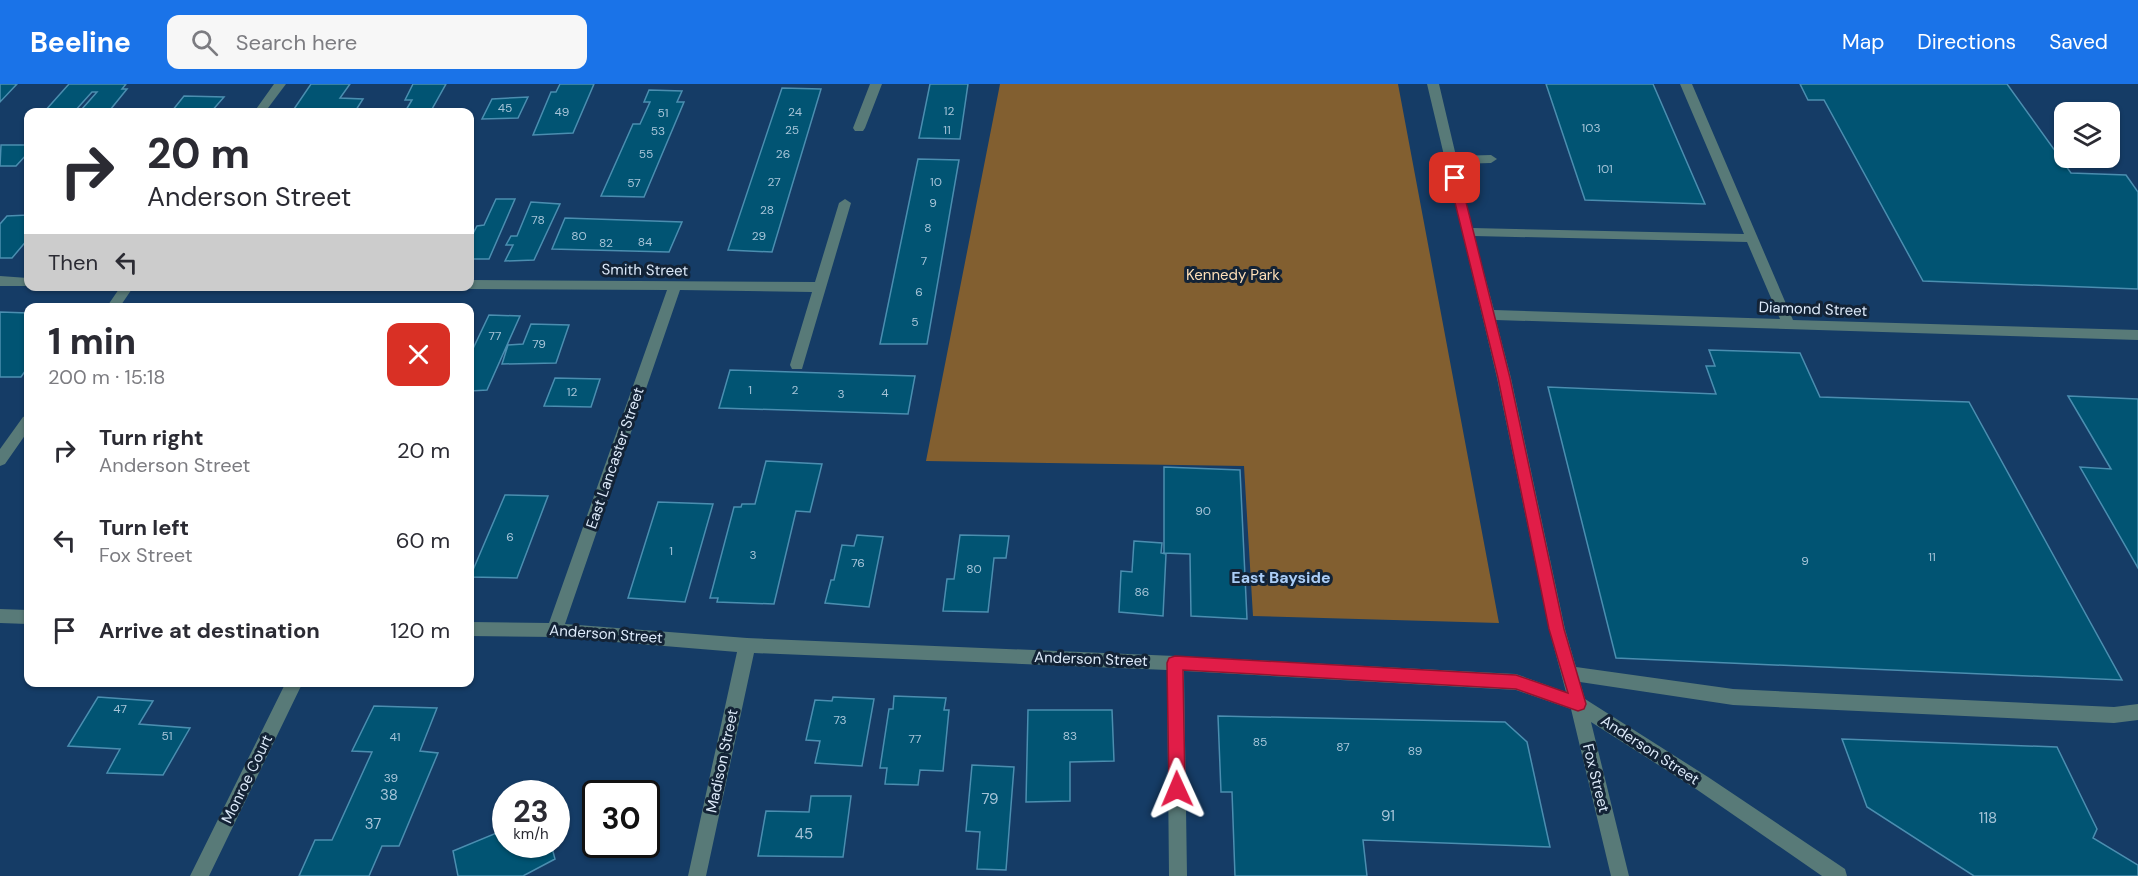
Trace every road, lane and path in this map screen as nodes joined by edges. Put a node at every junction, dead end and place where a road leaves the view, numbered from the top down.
1 (280, 84) edge
2 (876, 84) edge
3 (1433, 84) edge
4 (1686, 84) edge
5 (262, 108) edge
6 (859, 128) dead end
7 (1491, 159) dead end
8 (1451, 160) junction
9 (845, 203) dead end
10 (1467, 232) junction
11 (1752, 238) junction
12 (0, 282) edge
13 (24, 282) edge
14 (474, 284) edge
15 (675, 287) junction
16 (820, 287) junction
17 (1488, 315) junction
18 (1789, 325) junction
19 (2138, 334) edge
20 (797, 365) dead end
21 (24, 427) edge
22 (0, 460) edge
23 (0, 616) edge
24 (24, 617) edge
25 (474, 629) edge
26 (555, 630) junction
27 (747, 645) junction
28 (1175, 663) junction
29 (1568, 673) junction
30 (293, 687) edge
31 (1578, 704) junction
32 (2138, 712) edge
33 (199, 876) edge
34 (697, 876) edge
35 (1178, 876) edge
36 (1620, 876) edge
37 (1838, 876) edge

1 - 5 street
2 - 6 street
3 - 8 street, Fox Street
4 - 11 street
7 - 8 street
8 - 10 street, Fox Street
9 - 16 street
10 - 11 street
10 - 17 street, Fox Street
11 - 18 street
12 - 13 street
14 - 15 street, Smith Street
15 - 16 street, Smith Street
15 - 26 street, East Lancaster Street
16 - 20 street
17 - 18 street, Diamond Street
17 - 29 street, Fox Street
18 - 19 street, Diamond Street
21 - 22 street
23 - 24 street
25 - 26 street, Anderson Street
26 - 27 street, Anderson Street
27 - 28 street, Anderson Street
27 - 34 street, Madison Street
28 - 31 street, Anderson Street
28 - 35 street
29 - 31 street, Fox Street
29 - 32 street
30 - 33 street, Monroe Court
31 - 36 street, Fox Street
31 - 37 street, Anderson Street

